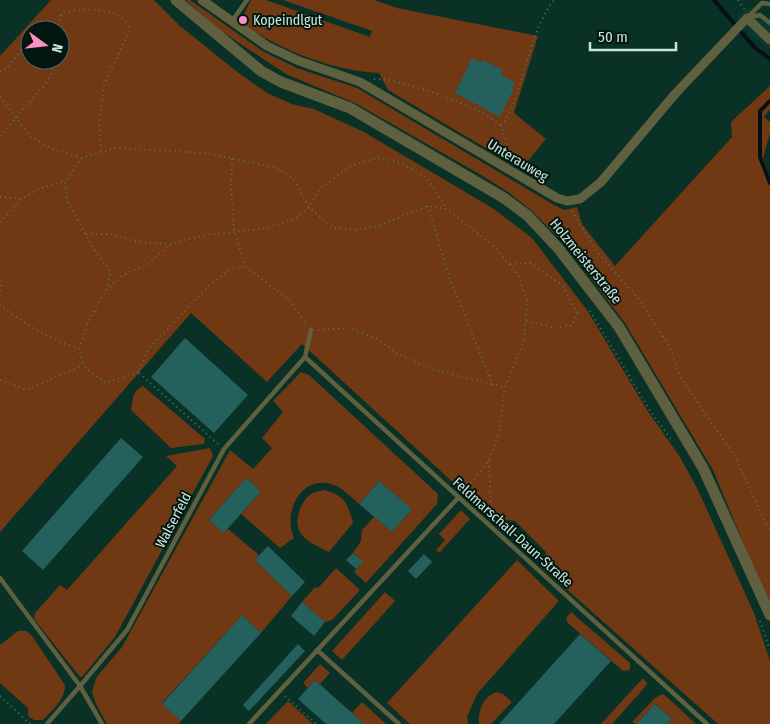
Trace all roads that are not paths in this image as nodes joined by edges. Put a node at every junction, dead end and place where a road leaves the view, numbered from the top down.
1 (176, 0) edge
2 (202, 0) edge
3 (247, 0) edge
4 (763, 1) edge
5 (770, 4) edge
6 (745, 20) junction
7 (232, 21) junction
8 (770, 23) edge
9 (770, 40) edge
10 (311, 330) road end
11 (305, 357) junction
12 (458, 498) junction
13 (0, 578) edge
14 (770, 615) edge
15 (317, 650) junction
16 (80, 686) junction
17 (47, 724) edge
18 (102, 724) edge
19 (249, 724) edge
20 (399, 724) edge
21 (707, 724) edge

1 - 14 street, Holzmeisterstraße
2 - 7 street, Unterauweg
3 - 7 lane
4 - 5 lane
4 - 6 lane
6 - 7 street, Unterauweg
6 - 8 lane
6 - 9 street
10 - 11 lane, Walserfeld
11 - 12 lane, Feldmarschall-Daun-Straße
11 - 16 lane, Walserfeld
12 - 15 lane
12 - 21 lane, Feldmarschall-Daun-Straße
13 - 16 lane
15 - 19 lane
15 - 20 lane
16 - 17 lane, Walserfeld
16 - 18 lane

